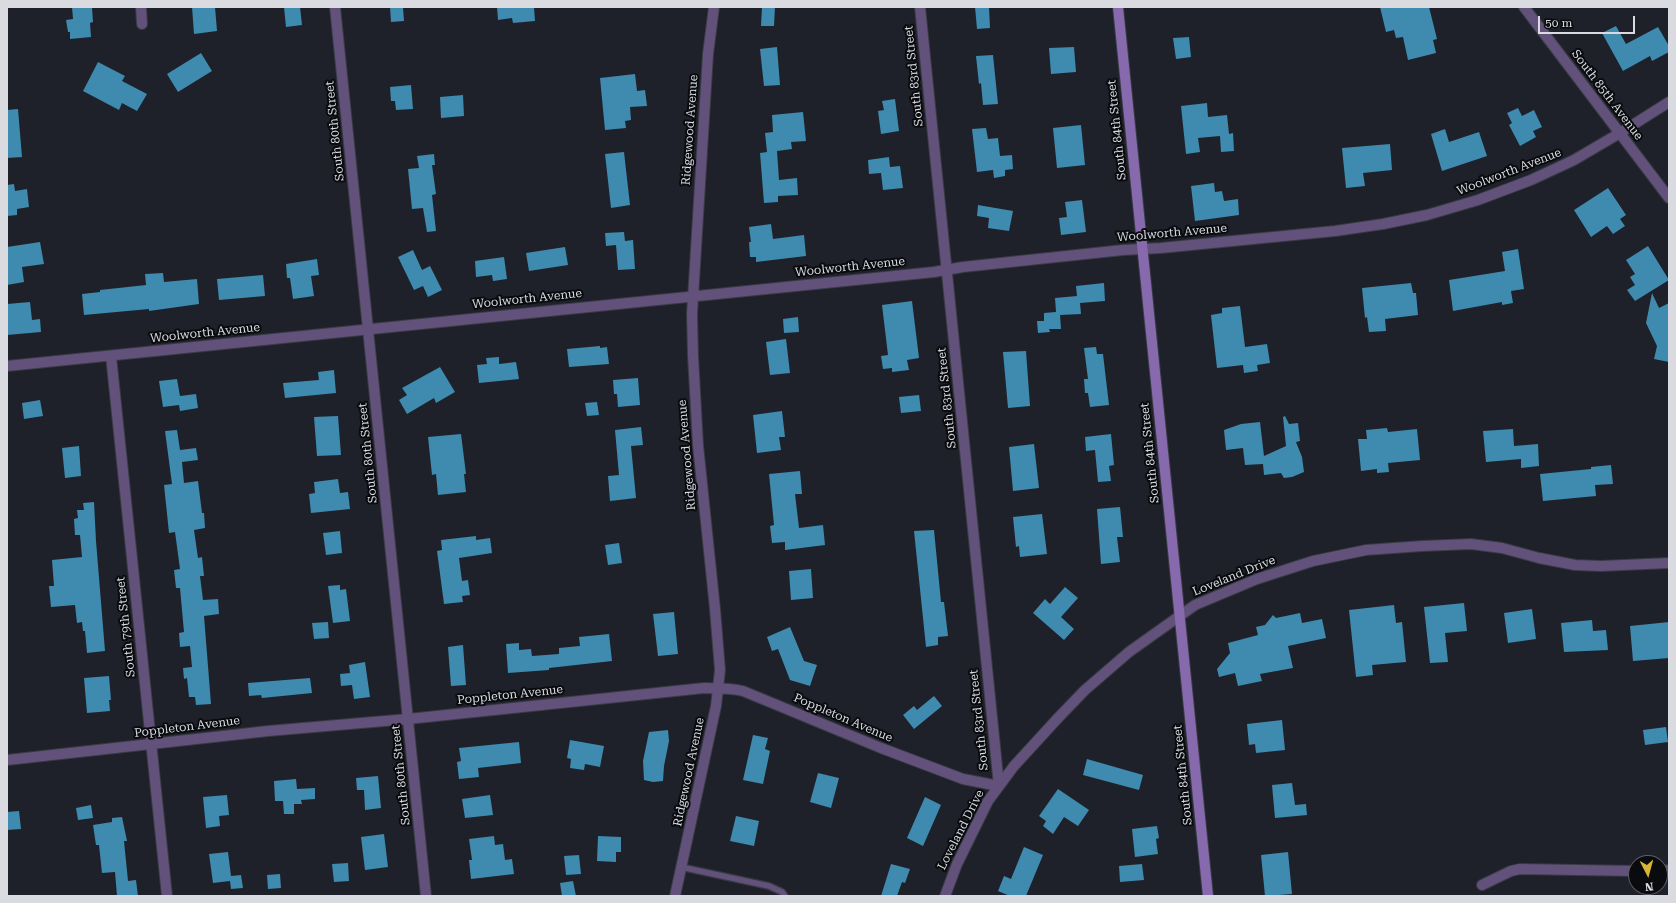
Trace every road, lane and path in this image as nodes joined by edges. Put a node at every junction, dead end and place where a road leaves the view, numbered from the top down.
1 (141, 7) edge
2 (335, 7) edge
3 (714, 7) edge
4 (920, 7) edge
5 (1118, 7) edge
6 (1524, 7) edge
7 (142, 24) dead end
8 (1669, 102) edge
9 (1620, 133) junction
10 (1669, 198) edge
11 (1143, 249) junction
12 (947, 270) junction
13 (693, 296) junction
14 (368, 331) junction
15 (111, 356) junction
16 (7, 366) edge
17 (1669, 563) edge
18 (1180, 616) junction
19 (718, 688) junction
20 (408, 719) junction
21 (152, 745) junction
22 (7, 760) edge
23 (999, 786) junction
24 (681, 867) junction
25 (1628, 871) edge
26 (1482, 885) dead end
27 (167, 896) edge
28 (426, 896) edge
29 (675, 896) edge
30 (785, 896) edge
31 (945, 896) edge
32 (1208, 896) edge

1 - 7 street
2 - 14 street, South 80th Street
3 - 13 street, Ridgewood Avenue
4 - 12 street, South 83rd Street
5 - 11 main road, South 84th Street
6 - 9 street, South 85th Avenue
8 - 9 street, Woolworth Avenue
9 - 10 street, South 85th Avenue
9 - 11 street, Woolworth Avenue
11 - 12 street, Woolworth Avenue
11 - 18 main road, South 84th Street
12 - 13 street, Woolworth Avenue
12 - 23 street, South 83rd Street
13 - 14 street, Woolworth Avenue
13 - 19 street, Ridgewood Avenue
14 - 15 street, Woolworth Avenue
14 - 20 street, South 80th Street
15 - 16 street, Woolworth Avenue
15 - 21 street, South 79th Street
17 - 18 street, Loveland Drive
18 - 23 street, Loveland Drive
18 - 32 main road, South 84th Street
19 - 20 street, Poppleton Avenue
19 - 23 street, Poppleton Avenue
19 - 24 street, Ridgewood Avenue
20 - 21 street, Poppleton Avenue
20 - 28 street, South 80th Street
21 - 22 street, Poppleton Avenue
21 - 27 street, South 79th Street
23 - 31 street, Loveland Drive
24 - 29 street, Ridgewood Avenue
24 - 30 lane
25 - 26 street

